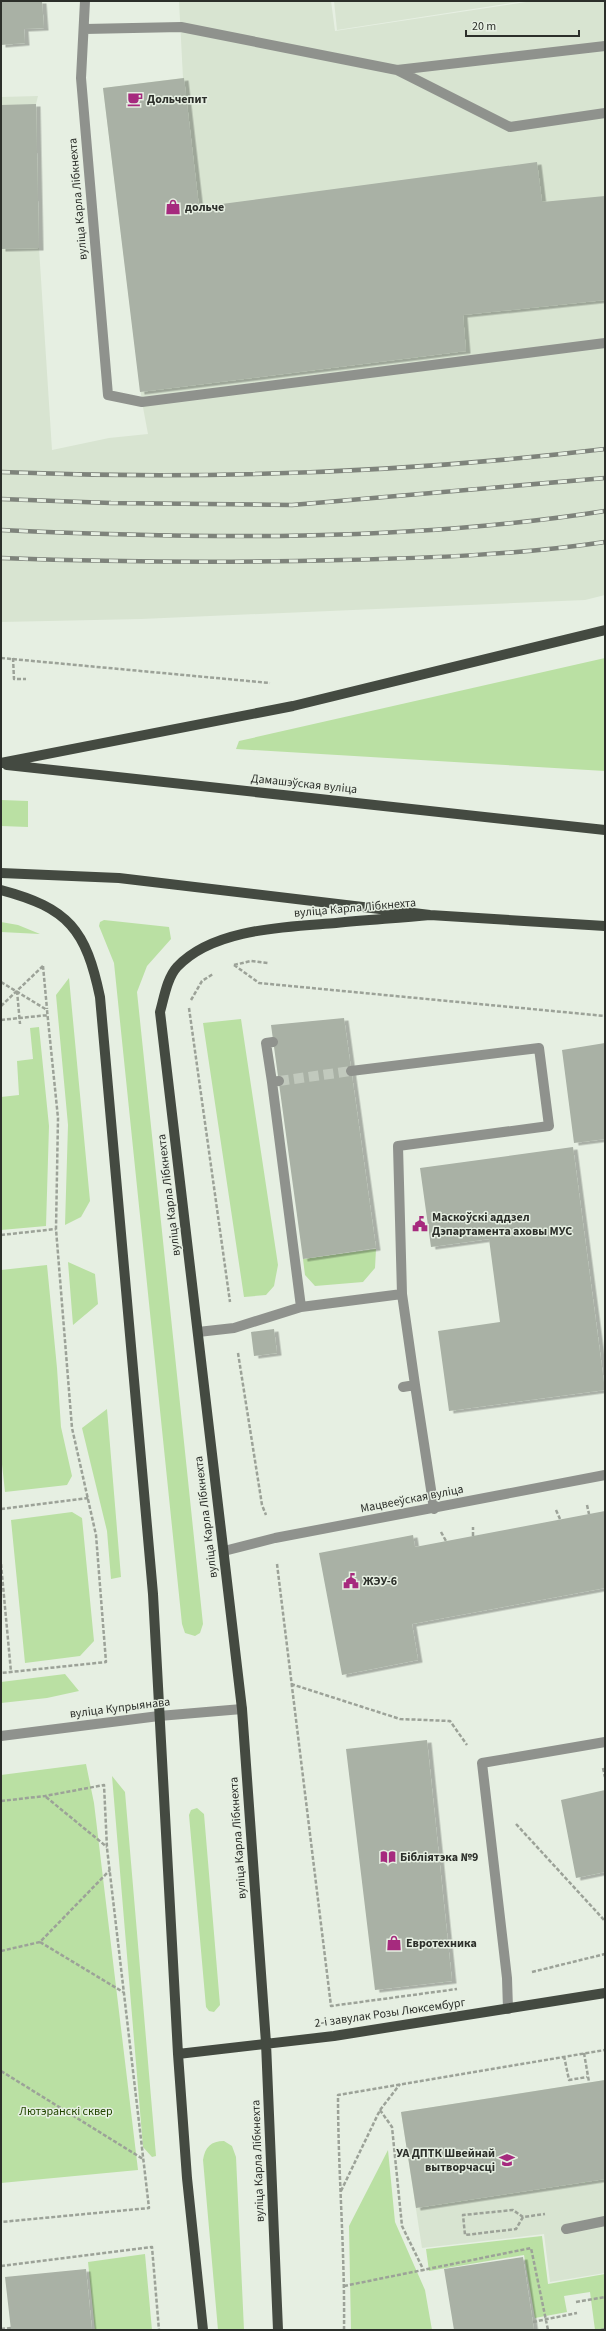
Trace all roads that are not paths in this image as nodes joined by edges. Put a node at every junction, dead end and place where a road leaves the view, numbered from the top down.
1 (85, 1) edge
2 (85, 29) junction
3 (605, 46) edge
4 (397, 70) junction
5 (605, 113) edge
6 (605, 343) edge
7 (605, 630) edge
8 (1, 763) edge
9 (605, 830) edge
10 (1, 873) edge
11 (1, 890) edge
12 (430, 915) junction
13 (605, 926) edge
14 (273, 1042) dead end
15 (351, 1072) tunnel mouth
16 (402, 1294) junction
17 (301, 1307) junction
18 (198, 1332) junction
19 (415, 1385) junction
20 (403, 1387) dead end
21 (605, 1475) edge
22 (434, 1509) junction
23 (224, 1551) junction
24 (242, 1709) junction
25 (159, 1716) junction
26 (1, 1736) edge
27 (605, 1742) edge
28 (605, 1993) edge
29 (508, 2009) junction
30 (266, 2043) junction
31 (178, 2054) junction
32 (605, 2221) edge
33 (566, 2229) dead end
34 (203, 2330) edge
35 (278, 2330) edge

1 - 2 street, вуліца Карла Лібкнехта
2 - 4 street
2 - 6 street, вуліца Карла Лібкнехта
3 - 4 street
4 - 5 street
7 - 8 main road
8 - 9 main road, Дамашэўская вуліца
10 - 12 main road
11 - 25 main road
12 - 13 main road
12 - 18 main road, вуліца Карла Лібкнехта
14 - 17 street
15 - 16 street
16 - 17 street
16 - 19 street
17 - 18 street
18 - 23 main road, вуліца Карла Лібкнехта
19 - 20 street
19 - 22 street
21 - 22 street, Мацвееўская вуліца
22 - 23 street, Мацвееўская вуліца
23 - 24 main road, вуліца Карла Лібкнехта
24 - 25 street, вуліца Купрыянава
24 - 30 main road, вуліца Карла Лібкнехта
25 - 26 street, вуліца Купрыянава
25 - 31 main road
27 - 29 street
28 - 29 main road, 2-і завулак Розы Люксембург
29 - 30 main road, 2-і завулак Розы Люксембург
30 - 31 main road, 2-і завулак Розы Люксембург
30 - 35 main road, вуліца Карла Лібкнехта
31 - 34 main road
32 - 33 street

